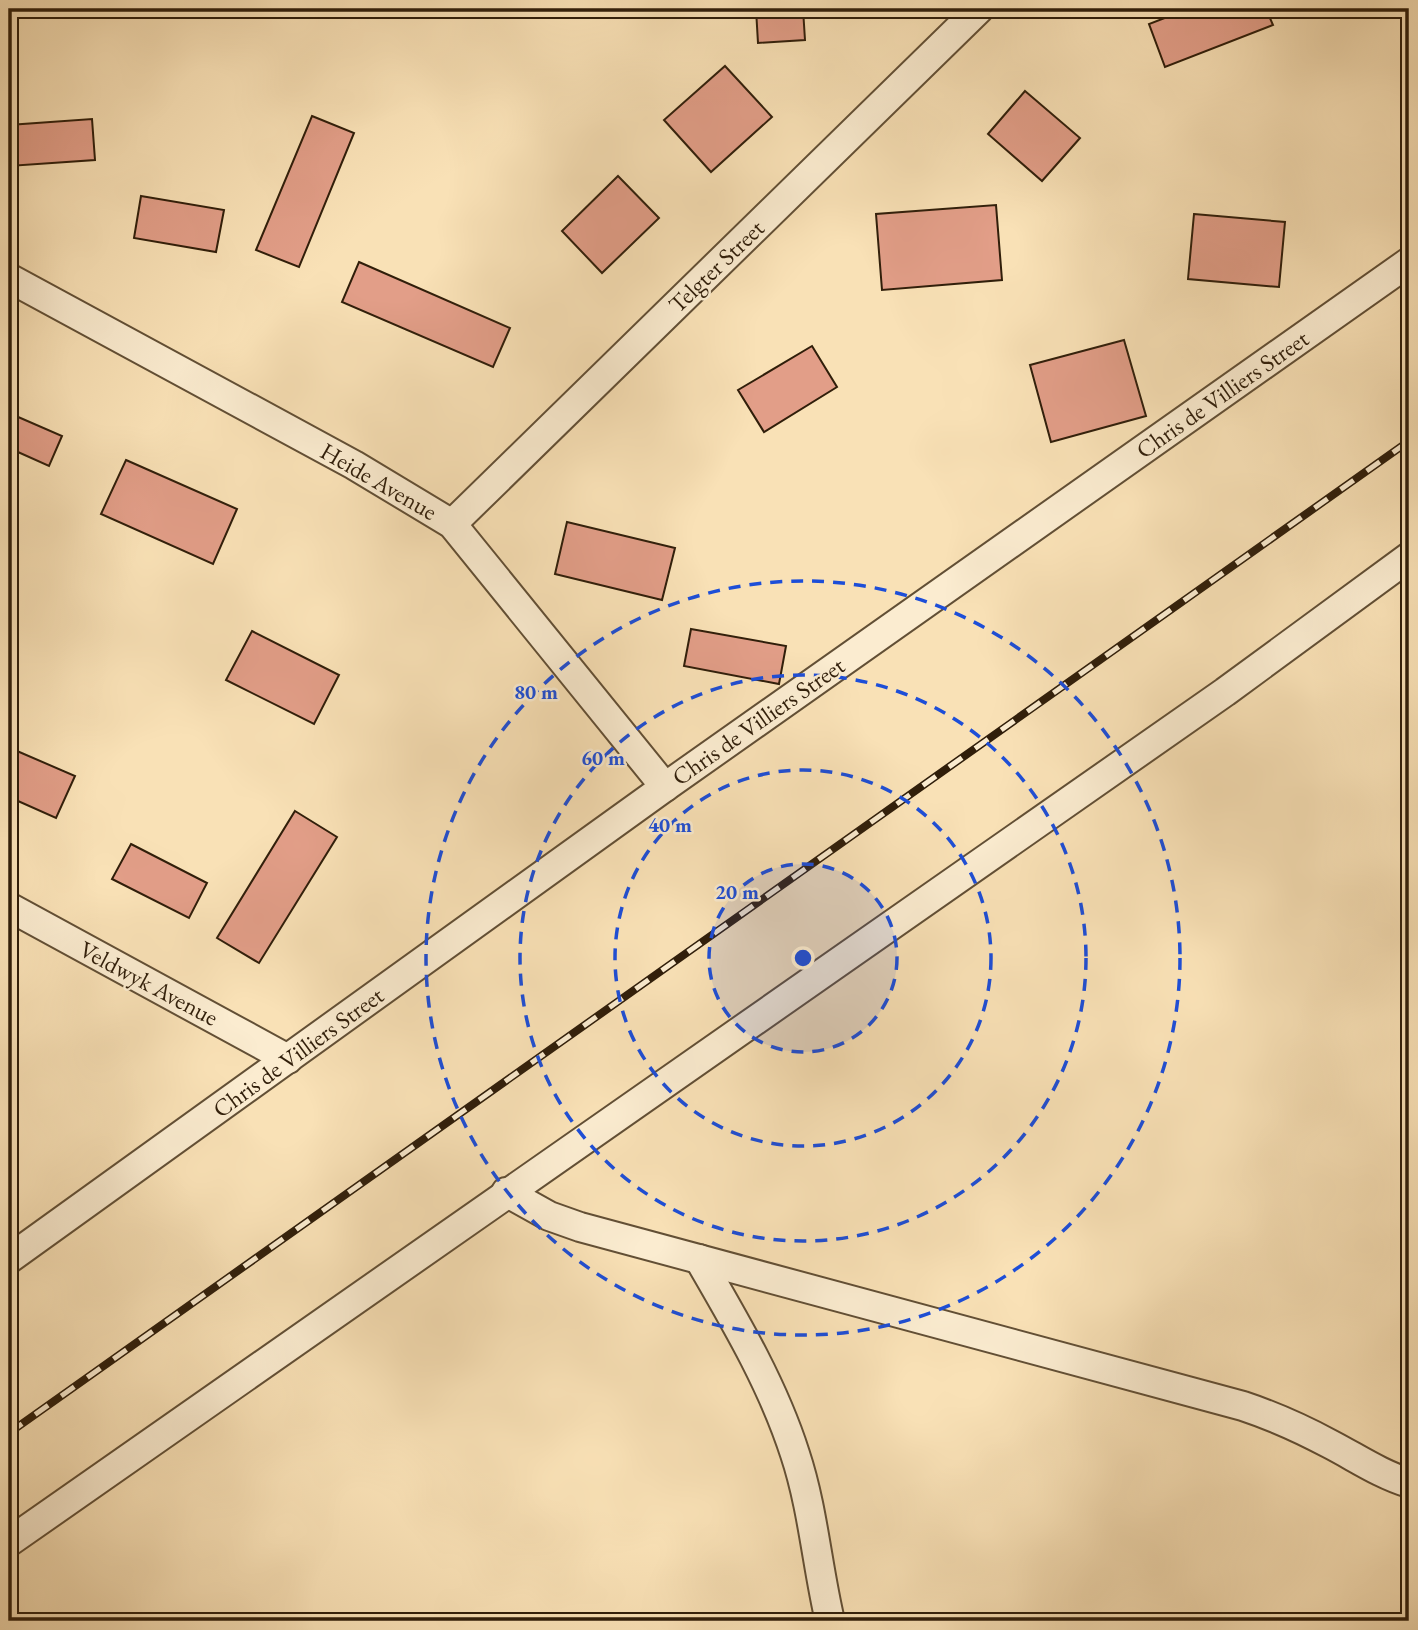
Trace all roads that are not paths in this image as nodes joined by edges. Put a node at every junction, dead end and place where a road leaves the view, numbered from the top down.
1 (979, 9) edge
2 (1409, 262) edge
3 (9, 278) edge
4 (452, 524) junction
5 (1409, 557) edge
6 (666, 786) junction
7 (9, 907) edge
8 (288, 1059) junction
9 (506, 1192) junction
10 (9, 1259) edge
11 (699, 1259) junction
12 (1409, 1483) edge
13 (9, 1542) edge
14 (830, 1621) edge

1 - 4 street, Telgter Street
2 - 6 street, Chris de Villiers Street
3 - 4 street, Heide Avenue
4 - 6 street, Heide Avenue
5 - 9 street
6 - 8 street, Chris de Villiers Street
7 - 8 street, Veldwyk Avenue
8 - 10 street, Chris de Villiers Street
9 - 11 street
9 - 13 street
11 - 12 street
11 - 14 street

